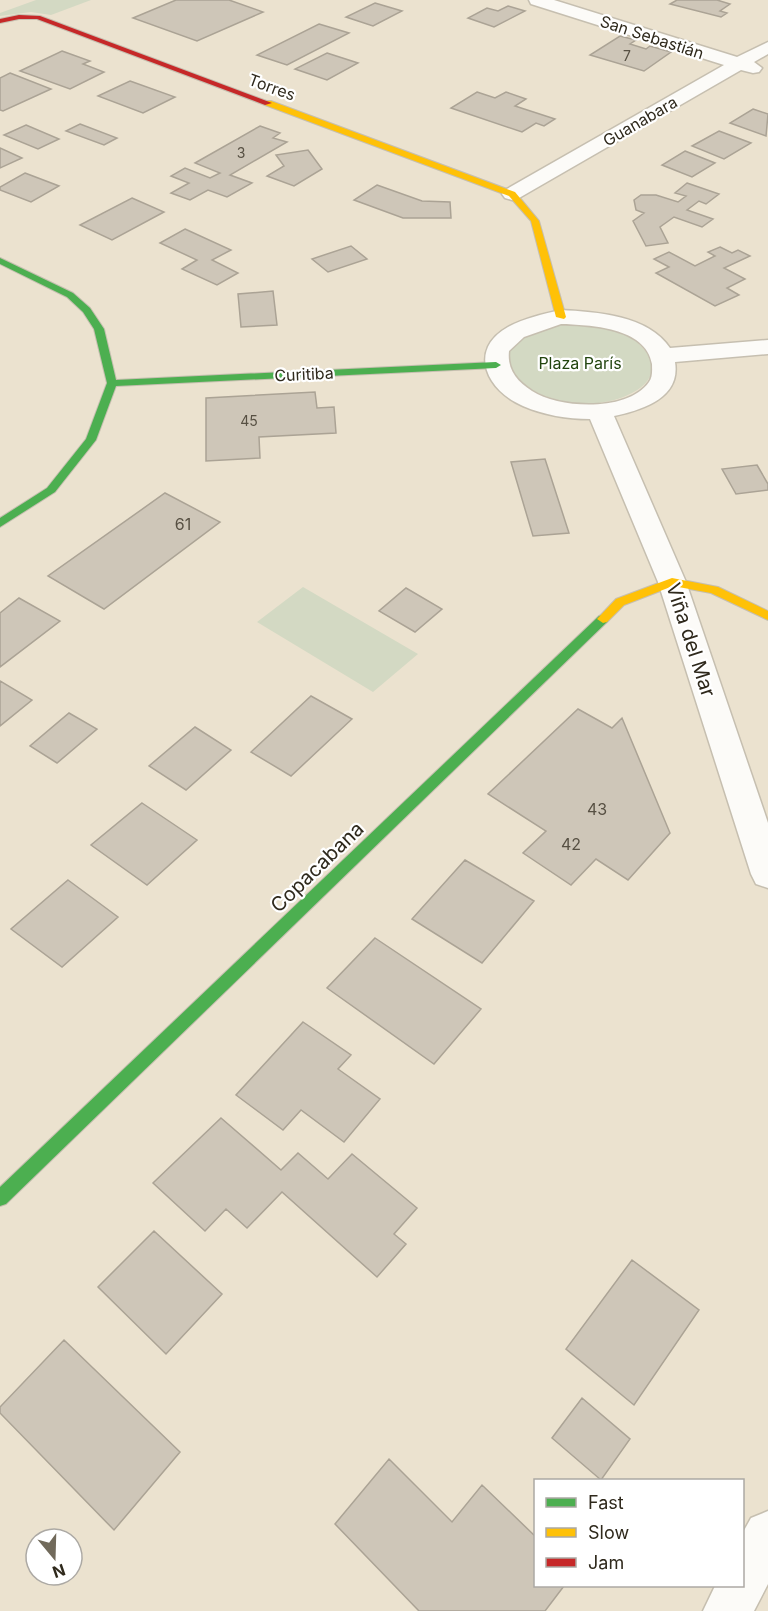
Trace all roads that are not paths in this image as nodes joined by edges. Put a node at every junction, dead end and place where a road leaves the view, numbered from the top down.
1 (537, 0) edge
2 (0, 21) edge
3 (768, 48) edge
4 (740, 65) junction
5 (768, 73) edge
6 (512, 194) junction
7 (0, 261) edge
8 (561, 317) junction
9 (768, 347) edge
10 (662, 356) junction
11 (496, 365) junction
12 (112, 383) junction
13 (600, 412) junction
14 (0, 523) edge
15 (672, 582) junction
16 (768, 616) edge
17 (768, 874) edge
18 (0, 1198) edge
19 (768, 1535) edge
20 (744, 1580) edge
21 (740, 1587) edge
22 (728, 1611) edge

1 - 4 street, San Sebastián
2 - 6 street, Torres
3 - 4 street, Guanabara
4 - 5 street, San Sebastián
4 - 6 street, Guanabara
6 - 8 street
7 - 12 street
8 - 10 street
8 - 11 street
9 - 10 street
10 - 13 street
11 - 12 street, Curitiba
11 - 13 street
12 - 14 street
13 - 15 street, Viña del Mar
15 - 16 street
15 - 17 street, Viña del Mar
15 - 18 street, Copacabana
19 - 20 street
21 - 22 street

